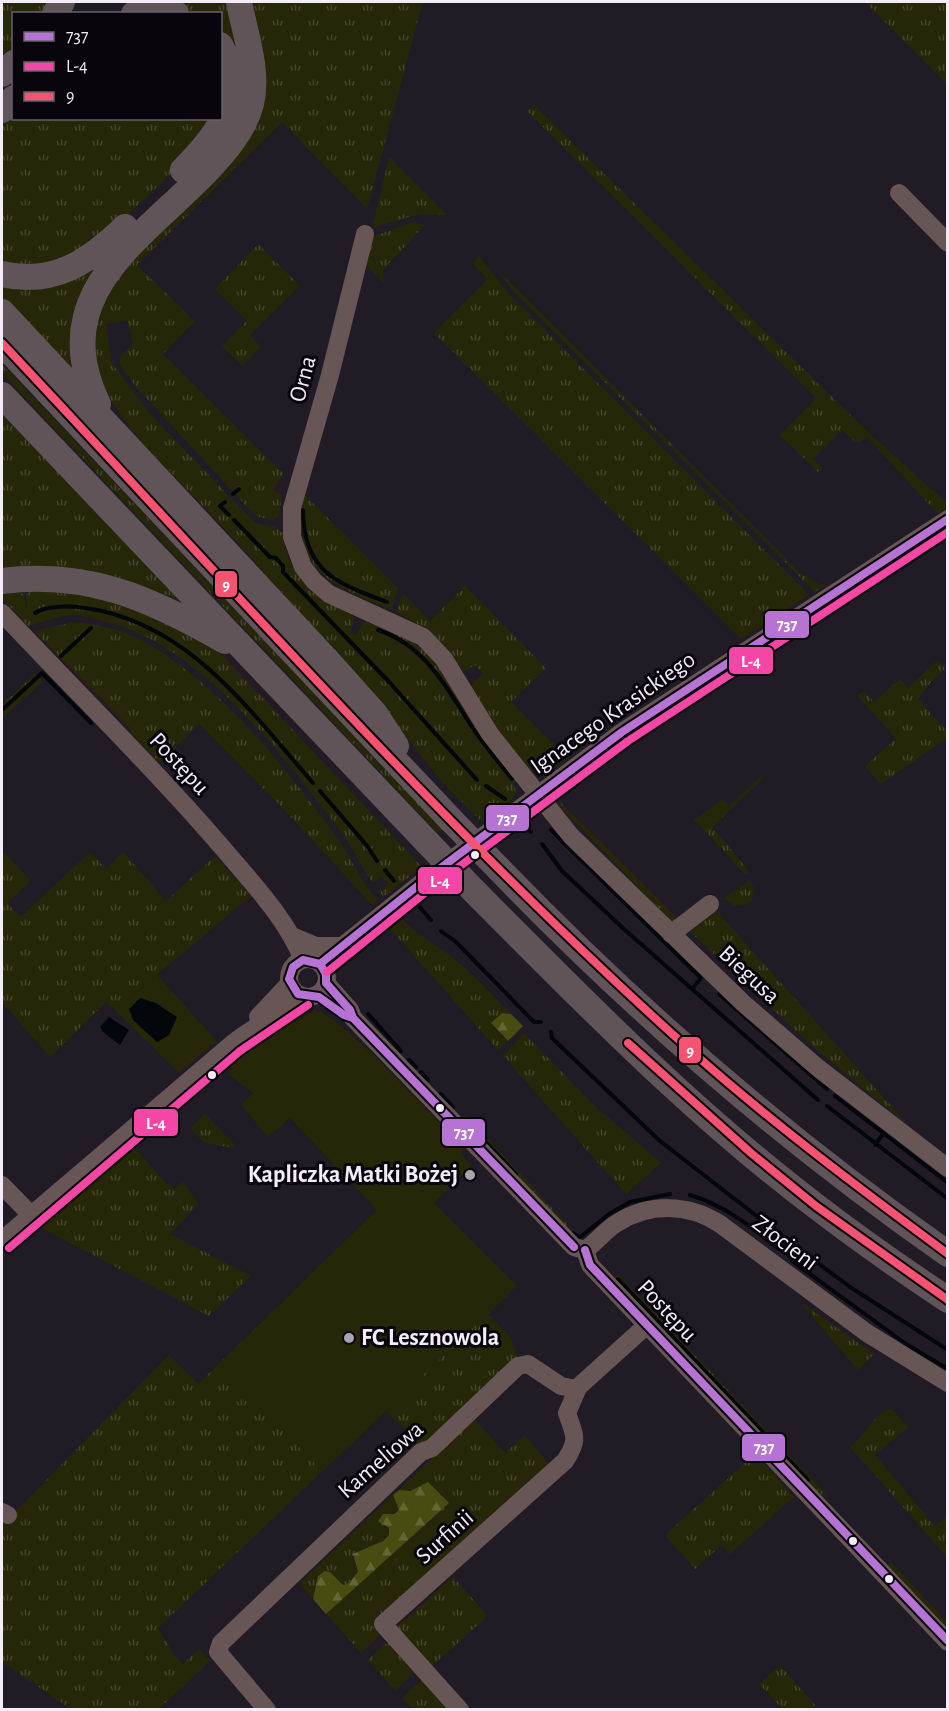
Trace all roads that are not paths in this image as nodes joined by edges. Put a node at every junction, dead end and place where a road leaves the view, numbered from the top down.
1 (238, 2) edge
2 (222, 48) edge
3 (899, 193) dead end
4 (365, 234) dead end
5 (948, 243) edge
6 (2, 274) edge
7 (2, 312) edge
8 (2, 343) edge
9 (2, 395) edge
10 (106, 421) junction
11 (948, 519) edge
12 (292, 537) joint
13 (2, 581) edge
14 (2, 613) edge
15 (251, 656) junction
16 (425, 792) junction
17 (537, 796) junction
18 (710, 904) dead end
19 (671, 934) junction
20 (292, 936) junction
21 (341, 946) junction
22 (312, 962) junction
23 (308, 990) junction
24 (948, 1168) edge
25 (2, 1185) edge
26 (2, 1201) edge
27 (26, 1219) junction
28 (2, 1240) edge
29 (585, 1250) junction
30 (948, 1254) edge
31 (948, 1300) edge
32 (647, 1325) junction
33 (948, 1383) edge
34 (578, 1388) junction
35 (948, 1642) edge
36 (267, 1710) edge
37 (460, 1710) edge

1 - 10 highway
2 - 6 highway
3 - 5 street
4 - 12 street, Orna
7 - 10 highway
8 - 16 highway
9 - 15 highway
10 - 16 highway
11 - 17 street, Ignacego Krasickiego
12 - 17 street, Biegusa
13 - 15 highway
14 - 20 street, Postępu
15 - 31 highway, bridge
16 - 30 highway, bridge
17 - 19 street, Biegusa
17 - 21 street, Ignacego Krasickiego
18 - 19 street
19 - 24 street, Biegusa
20 - 21 street
20 - 22 street, Postępu
21 - 22 street, Ignacego Krasickiego
22 - 23 street, Postępu
22 - 23 street, Ignacego Krasickiego
23 - 27 street
23 - 29 street, Postępu
25 - 27 street
26 - 27 street
27 - 28 street
29 - 32 street, Postępu
29 - 33 street, Złocieni
32 - 34 street
32 - 35 street, Postępu
34 - 36 street, Kameliowa
34 - 37 street, Surfinii

